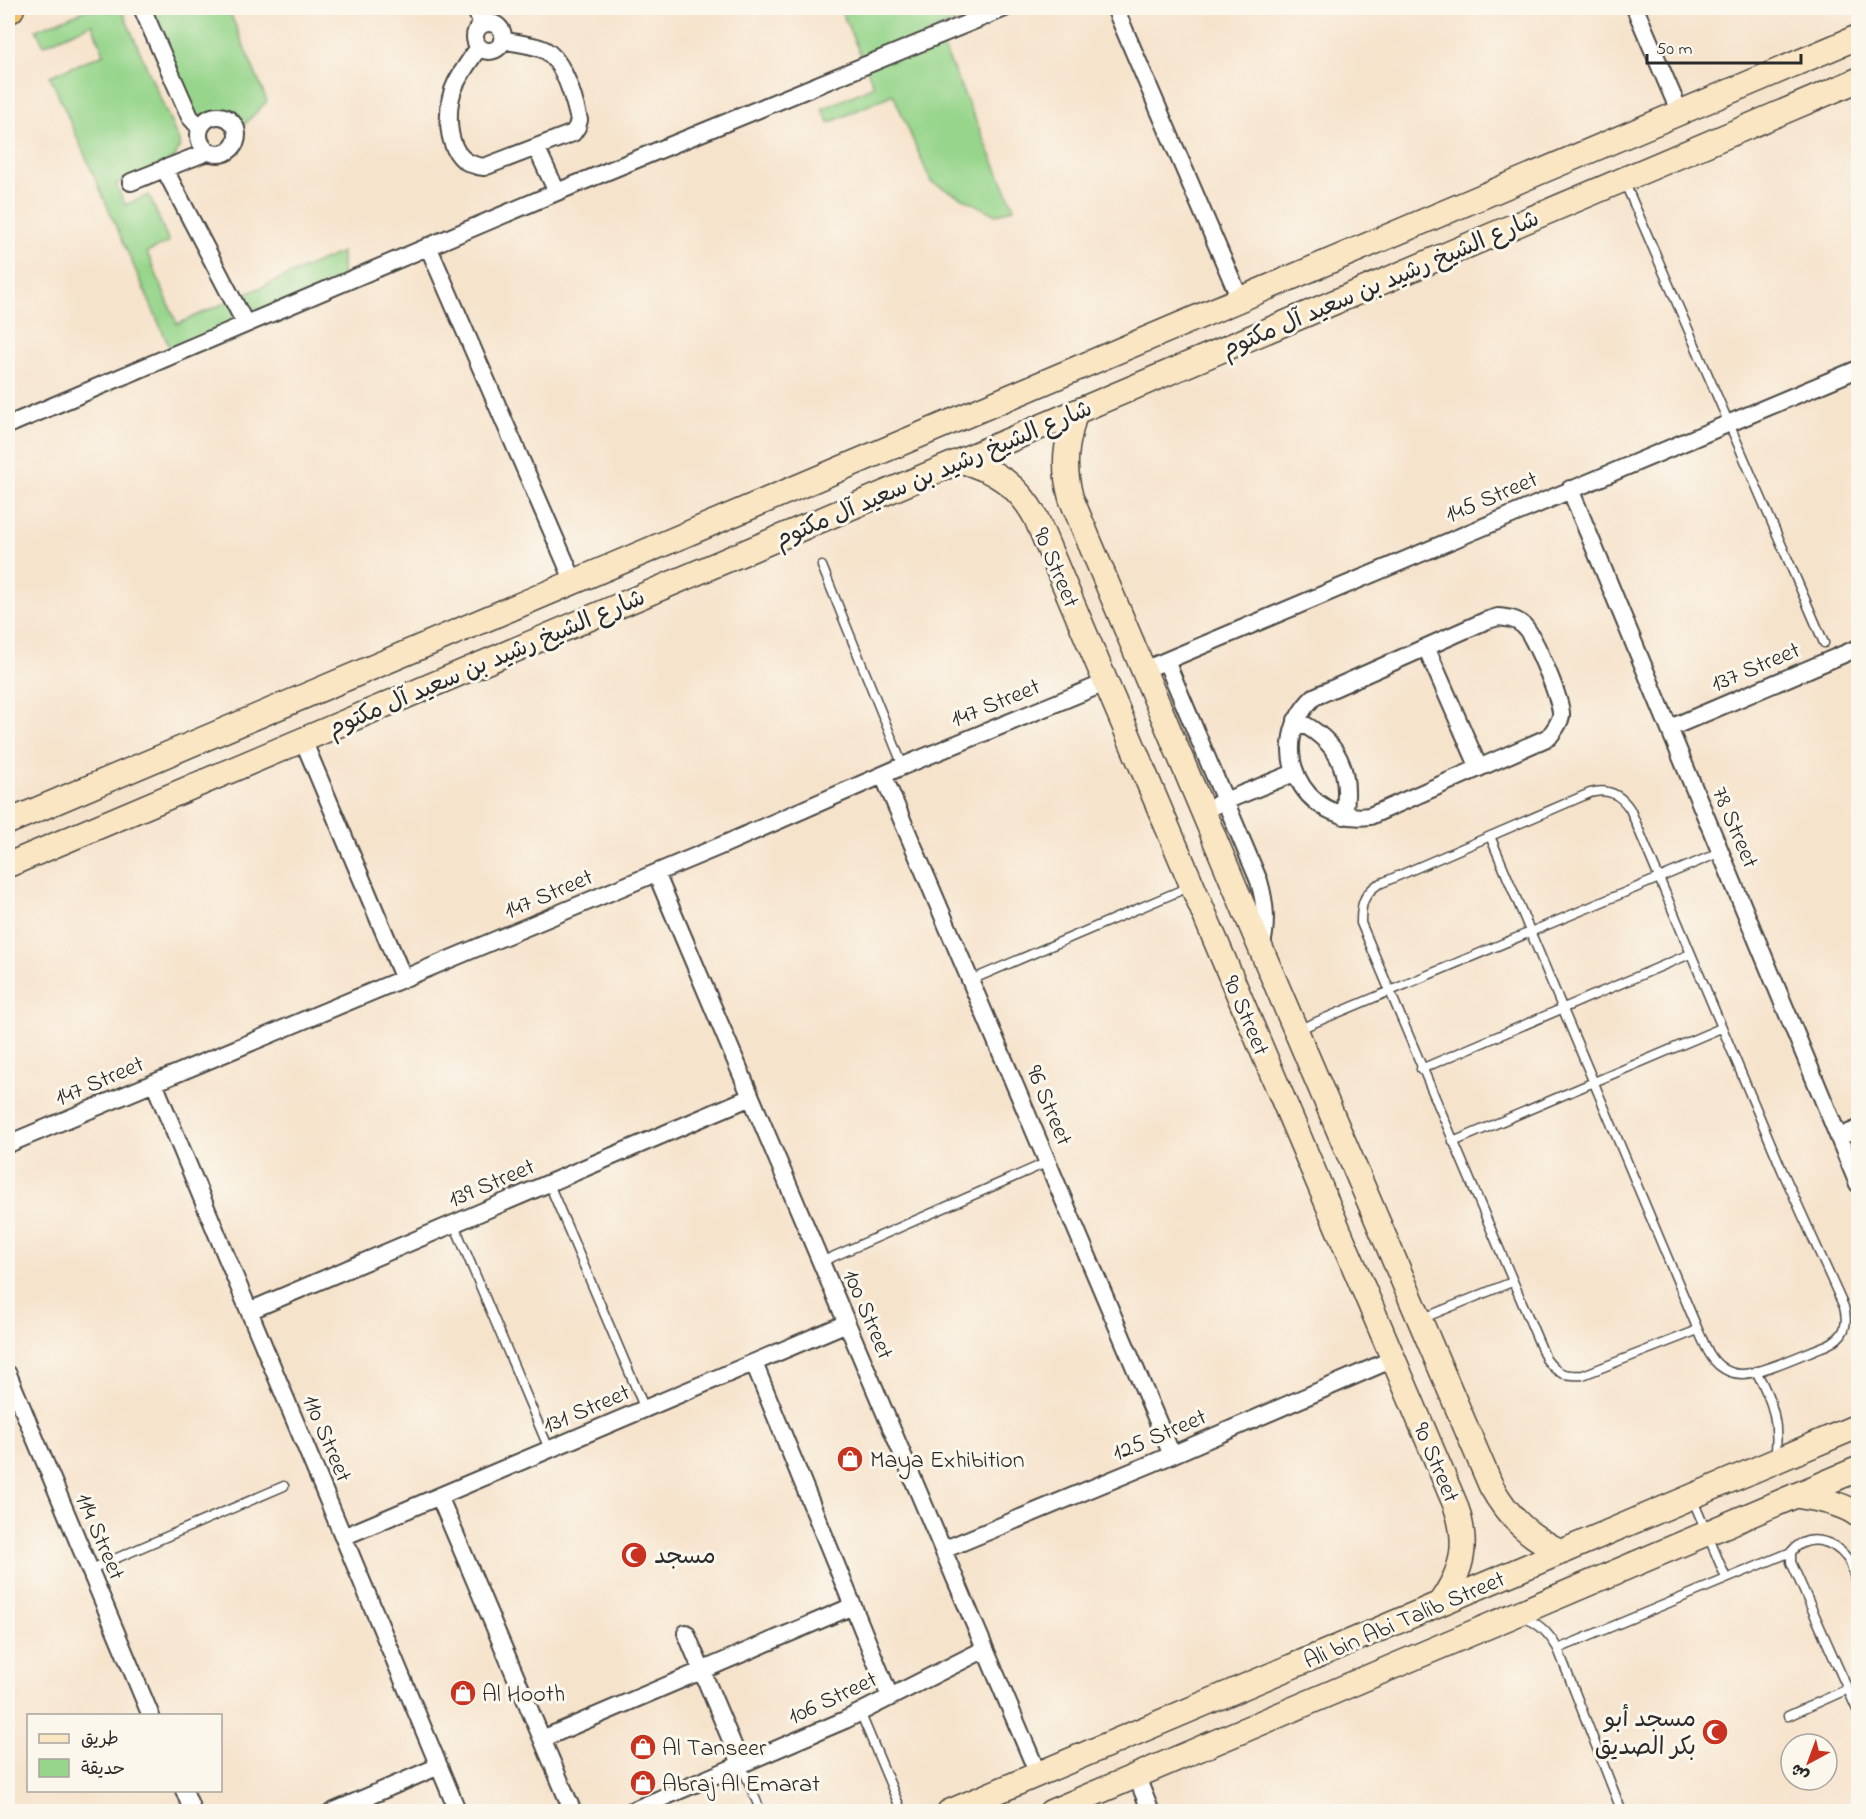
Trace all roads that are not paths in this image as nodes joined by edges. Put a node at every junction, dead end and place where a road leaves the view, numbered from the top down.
1 (142, 8) edge
2 (475, 8) edge
3 (1005, 8) edge
4 (1115, 8) edge
5 (1635, 8) edge
6 (967, 15) edge
7 (482, 25) junction
8 (1858, 38) edge
9 (502, 40) junction
10 (478, 47) junction
11 (1858, 80) edge
12 (1680, 113) junction
13 (200, 128) junction
14 (536, 147) junction
15 (207, 152) junction
16 (164, 168) junction
17 (1623, 180) junction
18 (131, 182) dead end
19 (557, 192) junction
20 (429, 246) junction
21 (1293, 278) junction
22 (1240, 299) junction
23 (1309, 313) junction
24 (245, 323) junction
25 (1858, 369) edge
26 (1075, 412) junction
27 (1728, 423) junction
28 (8, 425) edge
29 (961, 461) junction
30 (1569, 489) junction
31 (722, 518) junction
32 (684, 534) junction
33 (736, 556) junction
34 (822, 566) dead end
35 (701, 571) junction
36 (1103, 575) junction
37 (574, 582) junction
38 (1066, 589) junction
39 (1824, 643) dead end
40 (1426, 647) junction
41 (1858, 648) edge
42 (1166, 661) junction
43 (1144, 670) junction
44 (1106, 683) junction
45 (1296, 720) junction
46 (1670, 728) junction
47 (303, 740) junction
48 (903, 766) junction
49 (1479, 768) junction
50 (1294, 773) junction
51 (883, 775) junction
52 (1225, 801) junction
53 (1203, 810) junction
54 (1344, 816) junction
55 (8, 822) edge
56 (1490, 836) junction
57 (1721, 852) junction
58 (8, 865) edge
59 (656, 873) junction
60 (1659, 878) junction
61 (1191, 885) junction
62 (1530, 932) junction
63 (1261, 949) junction
64 (1690, 954) junction
65 (1226, 964) junction
66 (1273, 975) junction
67 (403, 977) junction
68 (970, 980) junction
69 (1389, 991) junction
70 (1238, 994) junction
71 (1562, 1008) junction
72 (1722, 1028) junction
73 (1297, 1030) junction
74 (1421, 1069) junction
75 (154, 1083) junction
76 (1593, 1083) junction
77 (751, 1097) junction
78 (1858, 1129) edge
79 (1839, 1137) junction
80 (1453, 1142) junction
81 (8, 1144) edge
82 (1048, 1162) junction
83 (549, 1184) junction
84 (1858, 1184) edge
85 (454, 1224) junction
86 (821, 1262) junction
87 (1512, 1282) junction
88 (249, 1311) junction
89 (1420, 1319) junction
90 (847, 1323) junction
91 (1698, 1330) junction
92 (1393, 1359) junction
93 (754, 1363) junction
94 (1756, 1371) junction
95 (9, 1381) edge
96 (645, 1409) junction
97 (1858, 1426) edge
98 (1466, 1428) junction
99 (1429, 1443) junction
100 (549, 1449) junction
101 (1172, 1455) junction
102 (1775, 1461) junction
103 (1858, 1469) edge
104 (284, 1486) dead end
105 (1796, 1495) junction
106 (439, 1496) junction
107 (1692, 1497) junction
108 (1858, 1515) edge
109 (1707, 1533) junction
110 (343, 1537) junction
111 (943, 1550) junction
112 (1562, 1552) junction
113 (1791, 1552) junction
114 (89, 1570) junction
115 (1726, 1578) junction
116 (1858, 1584) edge
117 (1440, 1603) junction
118 (853, 1606) junction
119 (1514, 1615) junction
120 (686, 1633) dead end
121 (985, 1649) junction
122 (1558, 1649) junction
123 (702, 1671) junction
124 (1848, 1689) junction
125 (890, 1697) junction
126 (860, 1712) junction
127 (1858, 1712) edge
128 (151, 1714) edge
129 (1788, 1716) dead end
130 (542, 1739) junction
131 (741, 1764) junction
132 (439, 1766) junction
133 (1038, 1774) junction
134 (1136, 1775) junction
135 (184, 1792) edge
136 (193, 1812) edge
137 (332, 1812) edge
138 (458, 1812) edge
139 (573, 1812) edge
140 (629, 1812) edge
141 (761, 1812) edge
142 (902, 1812) edge
143 (948, 1812) edge
144 (1051, 1812) edge
145 (1151, 1812) edge
146 (1622, 1812) edge

1 - 13 street
2 - 7 street
3 - 6 street
4 - 22 street
5 - 12 street
6 - 19 street
7 - 9 street
7 - 10 street
8 - 12 street, شارع الشيخ رشيد بن سعيد آل مكتوم
9 - 10 street
9 - 14 street
10 - 14 street
11 - 17 street, شارع الشيخ رشيد بن سعيد آل مكتوم
12 - 21 street, شارع الشيخ رشيد بن سعيد آل مكتوم
13 - 15 street
13 - 15 street
14 - 19 street
15 - 16 street
16 - 18 street
16 - 24 street
17 - 23 street, شارع الشيخ رشيد بن سعيد آل مكتوم
17 - 27 lane
19 - 20 street
20 - 24 street
20 - 37 street
21 - 22 street, شارع الشيخ رشيد بن سعيد آل مكتوم
21 - 23 street
22 - 31 street, شارع الشيخ رشيد بن سعيد آل مكتوم
23 - 26 street, شارع الشيخ رشيد بن سعيد آل مكتوم
24 - 28 street
25 - 27 street, 145 Street
26 - 29 street, شارع الشيخ رشيد بن سعيد آل مكتوم
26 - 36 street, 90 Street
27 - 30 street, 145 Street
27 - 39 lane
29 - 33 street, شارع الشيخ رشيد بن سعيد آل مكتوم
29 - 38 street, 90 Street
30 - 42 street, 145 Street
30 - 46 street, 78 Street
31 - 32 street, شارع الشيخ رشيد بن سعيد آل مكتوم
31 - 33 street
32 - 35 street
32 - 37 street, شارع الشيخ رشيد بن سعيد آل مكتوم
33 - 35 street, شارع الشيخ رشيد بن سعيد آل مكتوم
34 - 48 lane
35 - 47 street, شارع الشيخ رشيد بن سعيد آل مكتوم
36 - 38 street
36 - 43 street, 90 Street
37 - 55 street, شارع الشيخ رشيد بن سعيد آل مكتوم
38 - 44 street, 90 Street
40 - 45 street
40 - 49 street
40 - 49 street
41 - 46 street, 137 Street
42 - 43 street, 145 Street
42 - 52 street
43 - 53 street, 90 Street
44 - 48 street, 147 Street
44 - 61 street, 90 Street
45 - 50 street
45 - 54 street
46 - 57 street, 78 Street
47 - 58 street, شارع الشيخ رشيد بن سعيد آل مكتوم
47 - 67 street
48 - 51 street, 147 Street
49 - 54 street
50 - 52 street
50 - 54 street
51 - 59 street, 147 Street
51 - 68 street, 96 Street
52 - 53 street
52 - 63 street
53 - 63 street, 90 Street
56 - 60 lane
56 - 62 lane
56 - 69 lane
57 - 60 lane
57 - 79 street, 78 Street
59 - 67 street, 147 Street
59 - 77 street, 100 Street
60 - 62 lane
60 - 64 lane
61 - 65 street, 90 Street
61 - 68 lane
62 - 69 lane
62 - 71 lane
63 - 65 street
63 - 66 street, 90 Street
64 - 71 lane
64 - 72 lane
65 - 70 street, 90 Street
66 - 70 street
66 - 73 street, 90 Street
67 - 75 street, 147 Street
68 - 82 street, 96 Street
69 - 73 lane
69 - 74 lane
70 - 92 street, 90 Street
71 - 74 lane
71 - 76 lane
72 - 76 lane
72 - 94 lane
73 - 89 street, 90 Street
74 - 80 lane
75 - 81 street, 147 Street
75 - 88 street, 110 Street
76 - 80 lane
76 - 91 lane
77 - 83 street, 139 Street
77 - 86 street, 100 Street
78 - 79 street
79 - 84 street, 78 Street
80 - 87 lane
82 - 86 lane
82 - 101 street, 96 Street
83 - 85 street, 139 Street
83 - 96 lane
85 - 88 street, 139 Street
85 - 100 lane
86 - 90 street, 100 Street
87 - 89 lane
87 - 91 lane
88 - 110 street, 110 Street
89 - 98 street, 90 Street
90 - 93 street, 131 Street
90 - 111 street, 100 Street
91 - 94 lane
92 - 99 street, 90 Street
92 - 101 street, 125 Street
93 - 96 street, 131 Street
93 - 118 street
94 - 102 lane
95 - 114 street, 114 Street
96 - 100 street, 131 Street
97 - 102 street, Ali bin Abi Talib Street
98 - 99 street
98 - 112 street, 90 Street
99 - 117 street, 90 Street
100 - 106 street, 131 Street
101 - 111 street, 125 Street
102 - 107 street, Ali bin Abi Talib Street
103 - 105 street, Ali bin Abi Talib Street
104 - 114 lane
105 - 108 street
105 - 109 street, Ali bin Abi Talib Street
106 - 110 street, 131 Street
106 - 130 street
107 - 109 lane
107 - 112 street, Ali bin Abi Talib Street
109 - 115 lane
109 - 119 street, Ali bin Abi Talib Street
110 - 132 street, 110 Street
111 - 121 street, 100 Street
112 - 117 street, Ali bin Abi Talib Street
113 - 115 lane
113 - 116 lane
113 - 124 lane
114 - 128 street, 114 Street
115 - 122 lane
117 - 133 street, Ali bin Abi Talib Street
118 - 123 street
118 - 125 street
119 - 122 lane
119 - 134 street, Ali bin Abi Talib Street
120 - 123 street
121 - 125 street, 106 Street
121 - 133 street, 100 Street
122 - 146 lane
123 - 130 street
123 - 131 street
124 - 127 lane
124 - 129 lane
125 - 126 street, 106 Street
126 - 131 street, 106 Street
126 - 142 lane
130 - 139 street
131 - 140 street, 106 Street
131 - 141 lane
132 - 137 street
132 - 138 street, 110 Street
133 - 143 street, Ali bin Abi Talib Street
134 - 144 street, Ali bin Abi Talib Street
134 - 145 street
135 - 136 street

